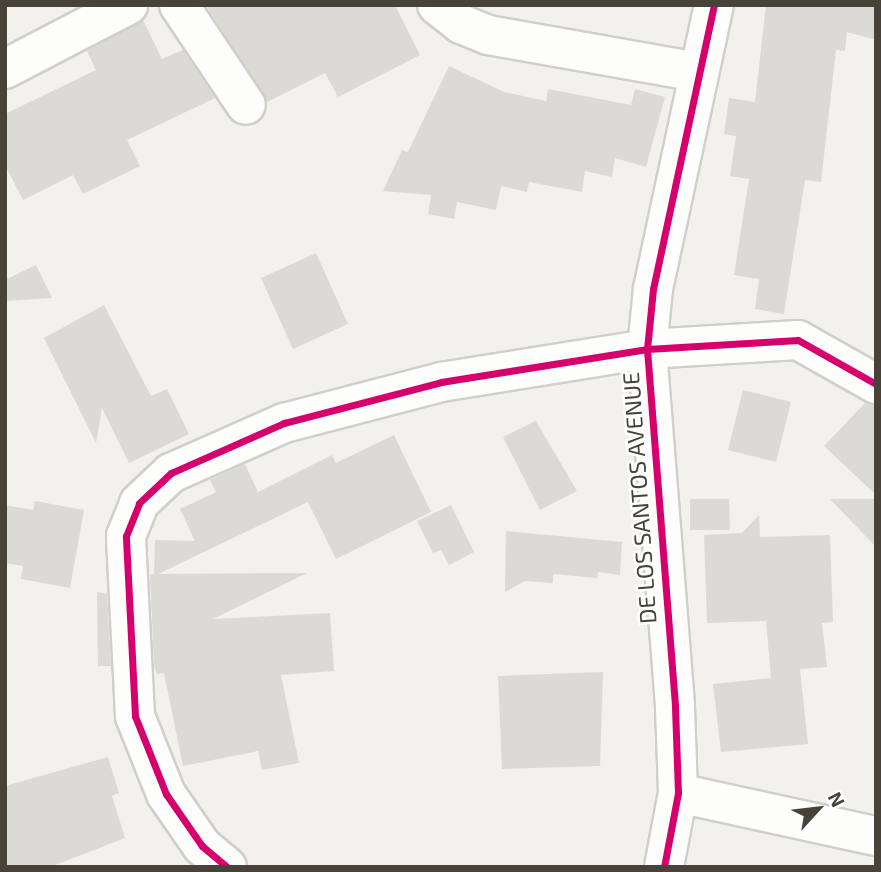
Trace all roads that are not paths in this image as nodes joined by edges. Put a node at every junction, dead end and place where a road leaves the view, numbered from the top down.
1 (128, 5) edge
2 (179, 5) edge
3 (437, 5) edge
4 (714, 5) edge
5 (5, 69) edge
6 (698, 72) junction
7 (246, 105) dead end
8 (647, 349) junction
9 (876, 384) edge
10 (678, 793) junction
11 (876, 836) edge
12 (227, 867) edge
13 (664, 867) edge

1 - 5 street
2 - 7 street
3 - 6 street
4 - 6 street, DE LOS SANTOS AVENUE
6 - 8 street, DE LOS SANTOS AVENUE
8 - 9 street
8 - 10 street, DE LOS SANTOS AVENUE
8 - 12 street
10 - 11 street
10 - 13 street, DE LOS SANTOS AVENUE

